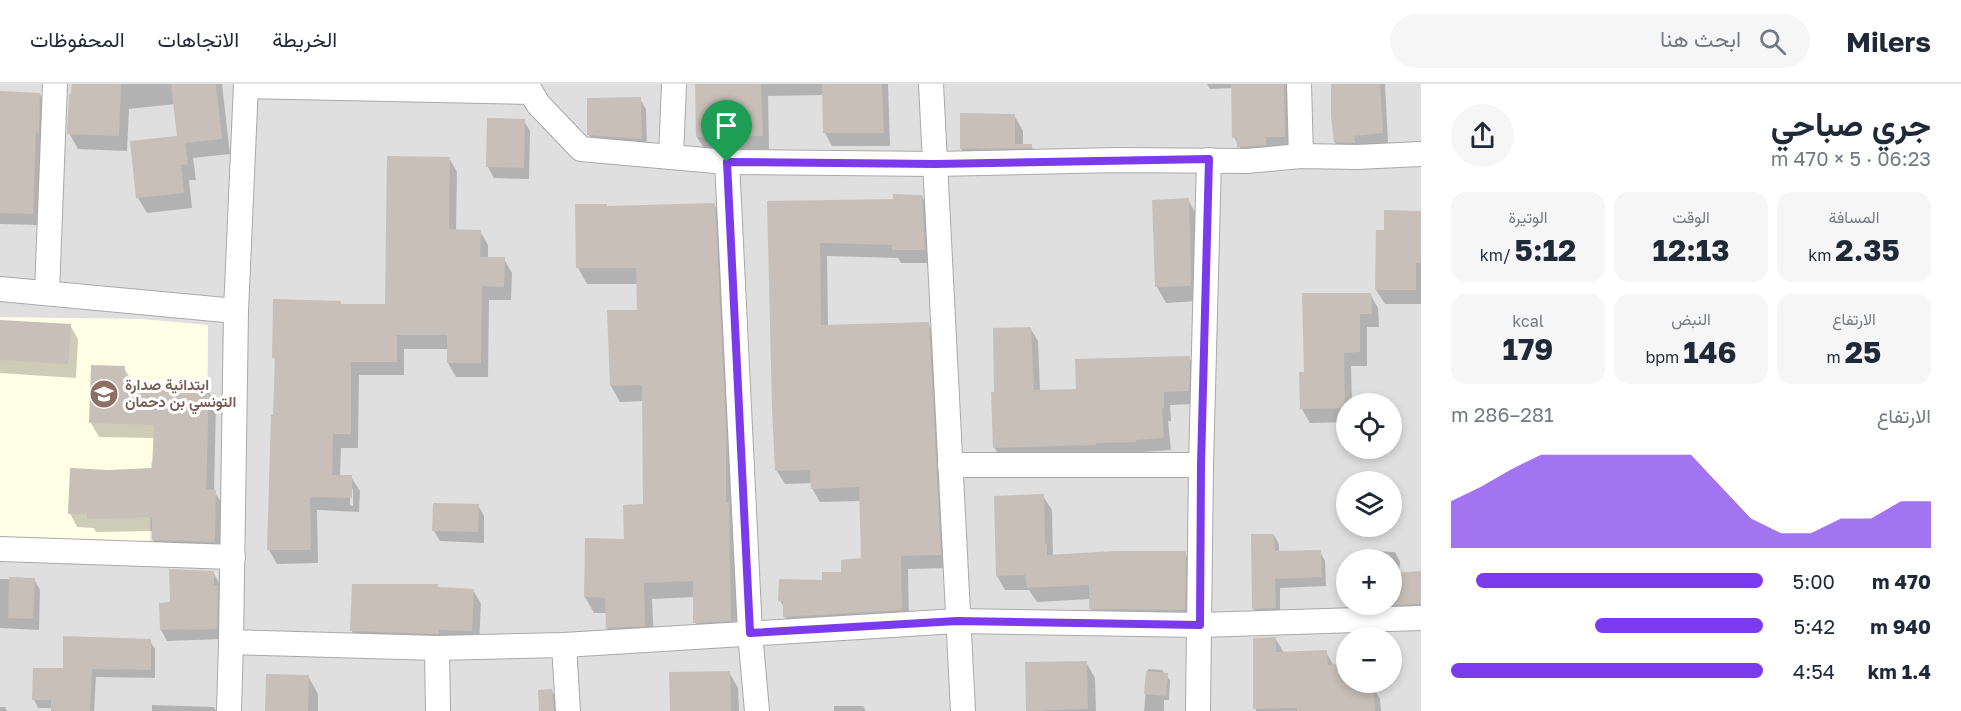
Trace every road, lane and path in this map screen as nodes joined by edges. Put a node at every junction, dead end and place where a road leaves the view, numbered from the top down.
1 (55, 84) edge
2 (674, 84) edge
3 (931, 84) edge
4 (1299, 84) edge
5 (246, 85) edge
6 (535, 88) edge
7 (1421, 154) edge
8 (1301, 156) junction
9 (671, 157) junction
10 (1209, 159) junction
11 (727, 162) junction
12 (935, 164) junction
13 (0, 289) edge
14 (47, 293) junction
15 (236, 311) junction
16 (950, 465) junction
17 (1201, 465) junction
18 (0, 549) edge
19 (233, 557) junction
20 (1421, 618) edge
21 (957, 621) junction
22 (1200, 625) junction
23 (750, 633) junction
24 (231, 642) junction
25 (564, 645) junction
26 (438, 648) junction
27 (229, 711) edge
28 (438, 711) edge
29 (568, 711) edge
30 (757, 711) edge
31 (963, 711) edge
32 (1198, 711) edge

1 - 14 street
2 - 9 street
3 - 12 street
4 - 8 street
5 - 6 street
5 - 15 street
6 - 9 street
7 - 8 street
8 - 10 street
9 - 11 street
10 - 12 street
10 - 17 street
11 - 12 street
11 - 23 street
12 - 16 street
13 - 14 street
14 - 15 street
15 - 19 street
16 - 17 street
16 - 21 street
17 - 22 street
18 - 19 street
19 - 24 street
20 - 22 street
21 - 22 street
21 - 23 street
21 - 31 street
22 - 32 street
23 - 25 street
23 - 30 street
24 - 26 street
24 - 27 street
25 - 26 street
25 - 29 street
26 - 28 street

